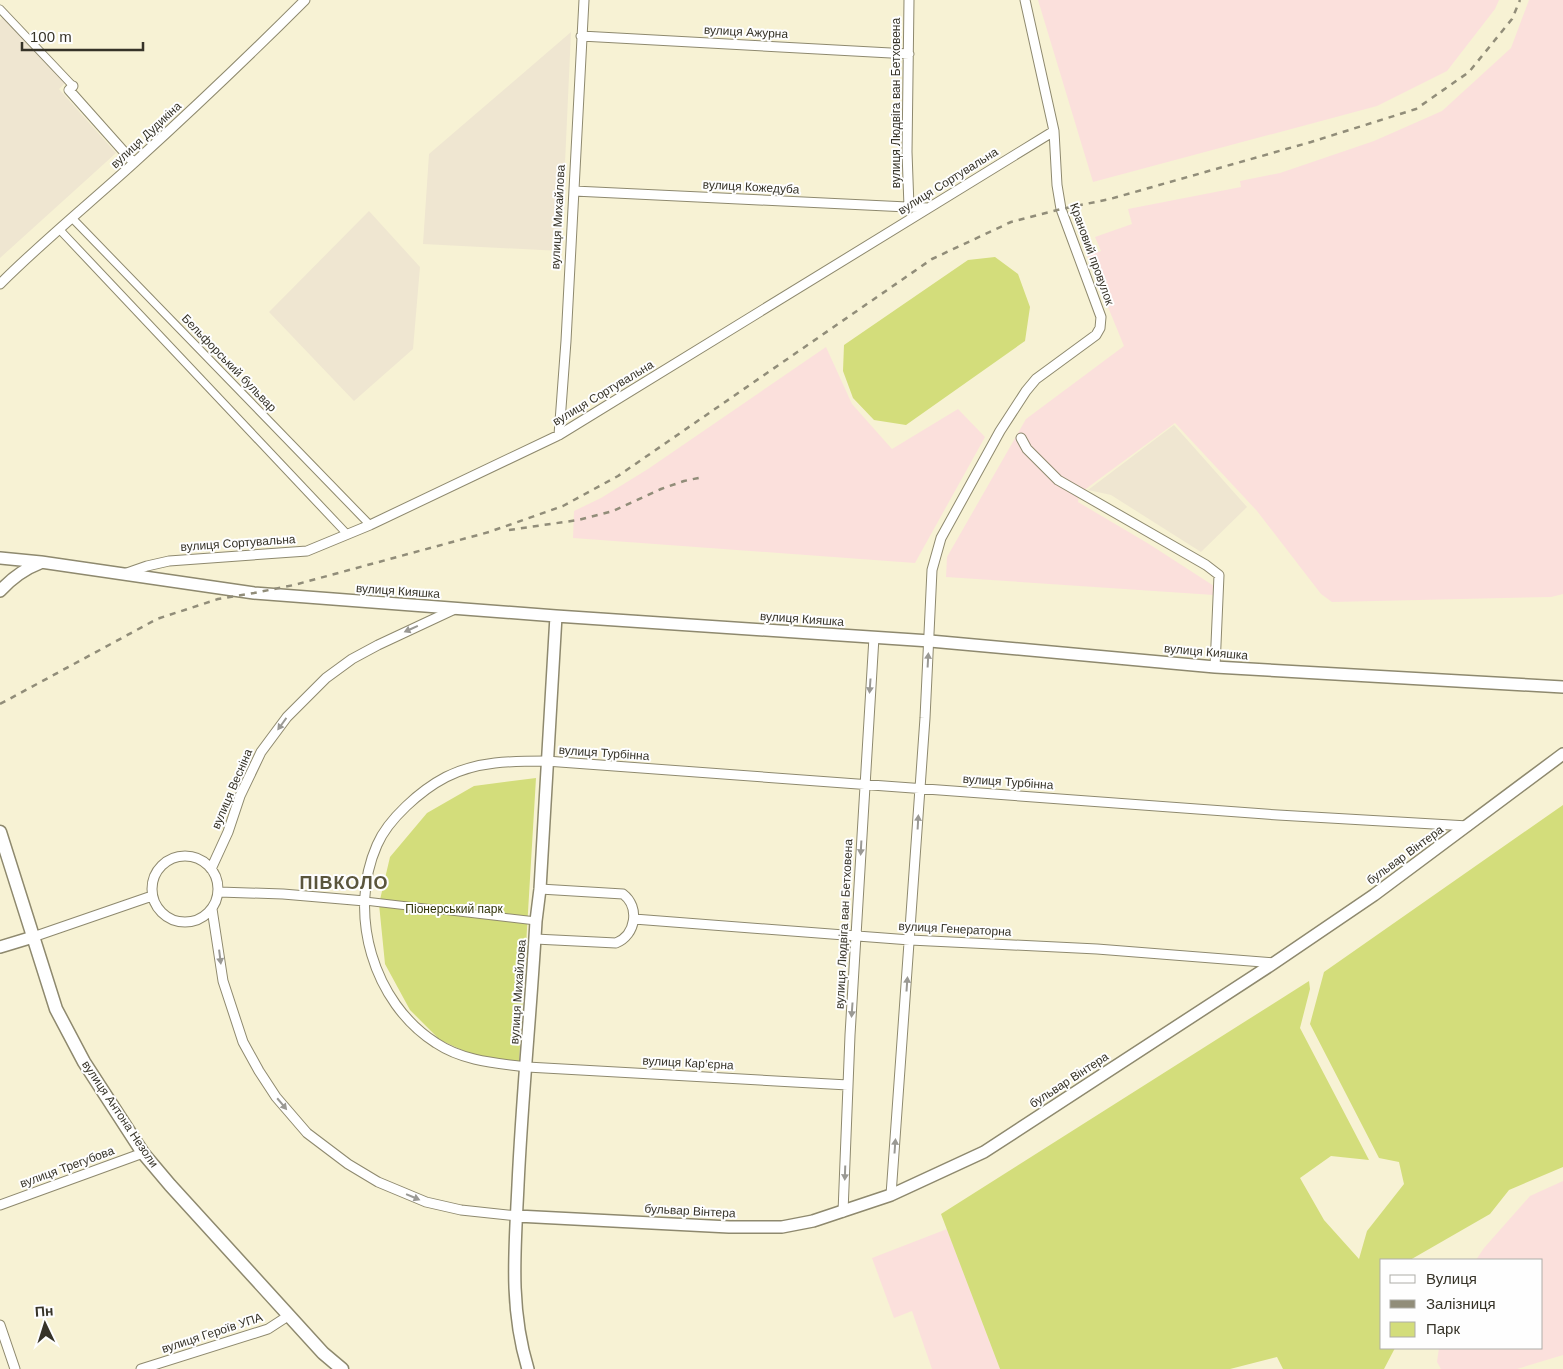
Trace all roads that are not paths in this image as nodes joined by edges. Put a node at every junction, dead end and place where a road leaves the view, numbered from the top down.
1 (305, 0) edge
2 (584, 0) edge
3 (909, 0) edge
4 (1025, 0) edge
5 (0, 9) edge
6 (581, 36) junction
7 (909, 54) junction
8 (73, 86) joint
9 (1054, 131) junction
10 (134, 163) junction
11 (574, 191) junction
12 (909, 207) junction
13 (928, 208) junction
14 (72, 218) junction
15 (58, 229) junction
16 (0, 284) edge
17 (559, 435) junction
18 (1020, 438) dead end
19 (370, 525) junction
20 (347, 534) junction
21 (0, 558) edge
22 (41, 562) junction
23 (124, 574) junction
24 (0, 591) edge
25 (455, 609) junction
26 (556, 616) junction
27 (874, 637) junction
28 (930, 641) junction
29 (1215, 667) junction
30 (1563, 688) edge
31 (1563, 754) edge
32 (546, 761) junction
33 (864, 784) junction
34 (920, 788) junction
35 (1468, 826) junction
36 (0, 832) edge
37 (211, 869) junction
38 (540, 889) junction
39 (219, 892) junction
40 (152, 896) junction
41 (365, 901) junction
42 (212, 909) junction
43 (634, 919) junction
44 (536, 921) junction
45 (856, 936) junction
46 (32, 937) junction
47 (535, 940) junction
48 (910, 940) junction
49 (0, 947) edge
50 (1274, 962) junction
51 (527, 1067) junction
52 (848, 1085) junction
53 (143, 1153) junction
54 (892, 1195) junction
55 (0, 1205) edge
56 (843, 1212) junction
57 (517, 1216) junction
58 (288, 1316) junction
59 (0, 1325) edge
60 (15, 1369) edge
61 (141, 1369) edge
62 (342, 1369) edge
63 (528, 1369) edge

1 - 10 street, вулиця Дудикіна
2 - 6 street, вулиця Михайлова
3 - 7 street, вулиця Людвіга ван Бетховена
4 - 9 street, Крановий провулок
5 - 8 street
6 - 7 street, вулиця Ажурна
6 - 11 street, вулиця Михайлова
7 - 12 street, вулиця Людвіга ван Бетховена
8 - 10 street
9 - 13 street, вулиця Сортувальна
9 - 28 street, Крановий провулок
10 - 14 street, вулиця Дудикіна
11 - 12 street, вулиця Кожедуба
11 - 17 street, вулиця Михайлова
12 - 13 street, вулиця Кожедуба
13 - 17 street, вулиця Сортувальна
14 - 15 street, вулиця Дудикіна
14 - 19 street, Бельфорський бульвар
15 - 16 street, вулиця Дудикіна
15 - 20 street
17 - 19 street, вулиця Сортувальна
18 - 29 street
19 - 20 street, вулиця Сортувальна
20 - 23 street, вулиця Сортувальна
21 - 22 street, вулиця Кияшка
22 - 23 street, вулиця Кияшка
22 - 24 street
23 - 25 street, вулиця Кияшка
25 - 26 street, вулиця Кияшка
25 -> 37 street, вулиця Весніна
26 - 27 street, вулиця Кияшка
26 - 32 street, вулиця Михайлова
27 - 28 street, вулиця Кияшка
27 -> 33 street, вулиця Людвіга ван Бетховена
28 - 29 street, вулиця Кияшка
34 -> 28 street
29 - 30 street, вулиця Кияшка
31 - 35 street, бульвар Вінтера
32 - 33 street, вулиця Турбінна
32 - 38 street, вулиця Михайлова
32 - 41 street, вулиця Турбінна
33 - 34 street, вулиця Турбінна
33 -> 45 street, вулиця Людвіга ван Бетховена
34 - 35 street, вулиця Турбінна
48 -> 34 street
35 - 50 street, бульвар Вінтера
36 - 46 main road, вулиця Антона Незоли
37 - 39 street
37 - 40 street
38 - 43 street
38 - 44 street, вулиця Михайлова
39 - 41 street
39 - 42 street
40 - 42 street
40 - 46 street
41 - 44 street
41 - 51 street, вулиця Кар’єрна
42 -> 57 street
43 - 45 street, вулиця Генераторна
43 - 47 street
44 - 47 street, вулиця Михайлова
45 - 48 street, вулиця Генераторна
45 -> 52 street, вулиця Людвіга ван Бетховена
46 - 49 street
46 - 53 main road, вулиця Антона Незоли
47 - 51 street, вулиця Михайлова
48 - 50 street, вулиця Генераторна
54 -> 48 street
50 - 54 street, бульвар Вінтера
51 - 52 street, вулиця Кар’єрна
51 - 57 street, вулиця Михайлова
52 -> 56 street, вулиця Людвіга ван Бетховена
53 - 55 street, вулиця Трегубова
53 - 58 main road, вулиця Антона Незоли
54 - 56 street, бульвар Вінтера
56 - 57 street, бульвар Вінтера
57 - 63 street, вулиця Михайлова
58 - 61 street, вулиця Героїв УПА
58 - 62 main road, вулиця Антона Незоли
59 - 60 street

